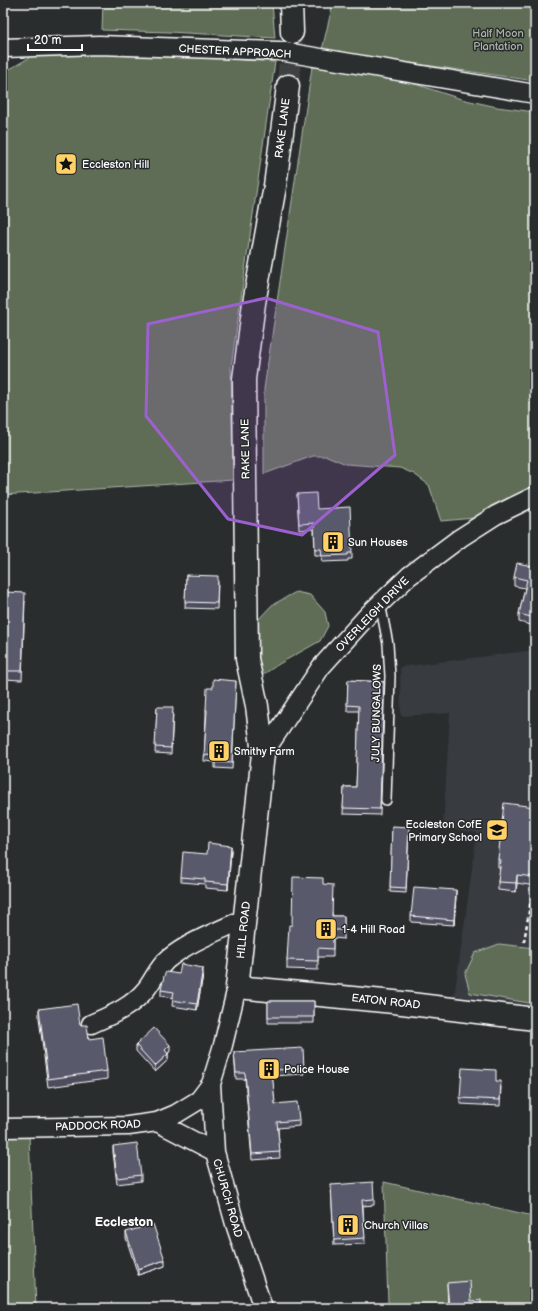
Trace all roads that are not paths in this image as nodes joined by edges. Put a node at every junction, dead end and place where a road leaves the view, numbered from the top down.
1 (291, 3) edge
2 (292, 32) tunnel mouth
3 (3, 48) edge
4 (288, 86) tunnel mouth
5 (535, 94) edge
6 (535, 496) edge
7 (380, 604) junction
8 (263, 754) junction
9 (386, 800) dead end
10 (255, 814) joint
11 (244, 919) junction
12 (237, 987) junction
13 (535, 1020) edge
14 (91, 1024) dead end
15 (223, 1045) joint
16 (211, 1084) junction
17 (157, 1122) junction
18 (3, 1128) edge
19 (215, 1152) junction
20 (263, 1308) edge

1 - 2 street
3 - 5 street, CHESTER APPROACH
4 - 8 street, RAKE LANE
6 - 7 street, OVERLEIGH DRIVE
7 - 8 street, OVERLEIGH DRIVE
7 - 9 lane, JULY BUNGALOWS
8 - 10 street, RAKE LANE
10 - 11 street, HILL ROAD
11 - 12 street, HILL ROAD
11 - 14 street
12 - 13 street, EATON ROAD
12 - 15 street, HILL ROAD
15 - 16 street, PADDOCK ROAD
16 - 17 street, PADDOCK ROAD
16 - 19 street, CHURCH ROAD
17 - 18 street, PADDOCK ROAD
17 - 19 street
19 - 20 street, CHURCH ROAD

